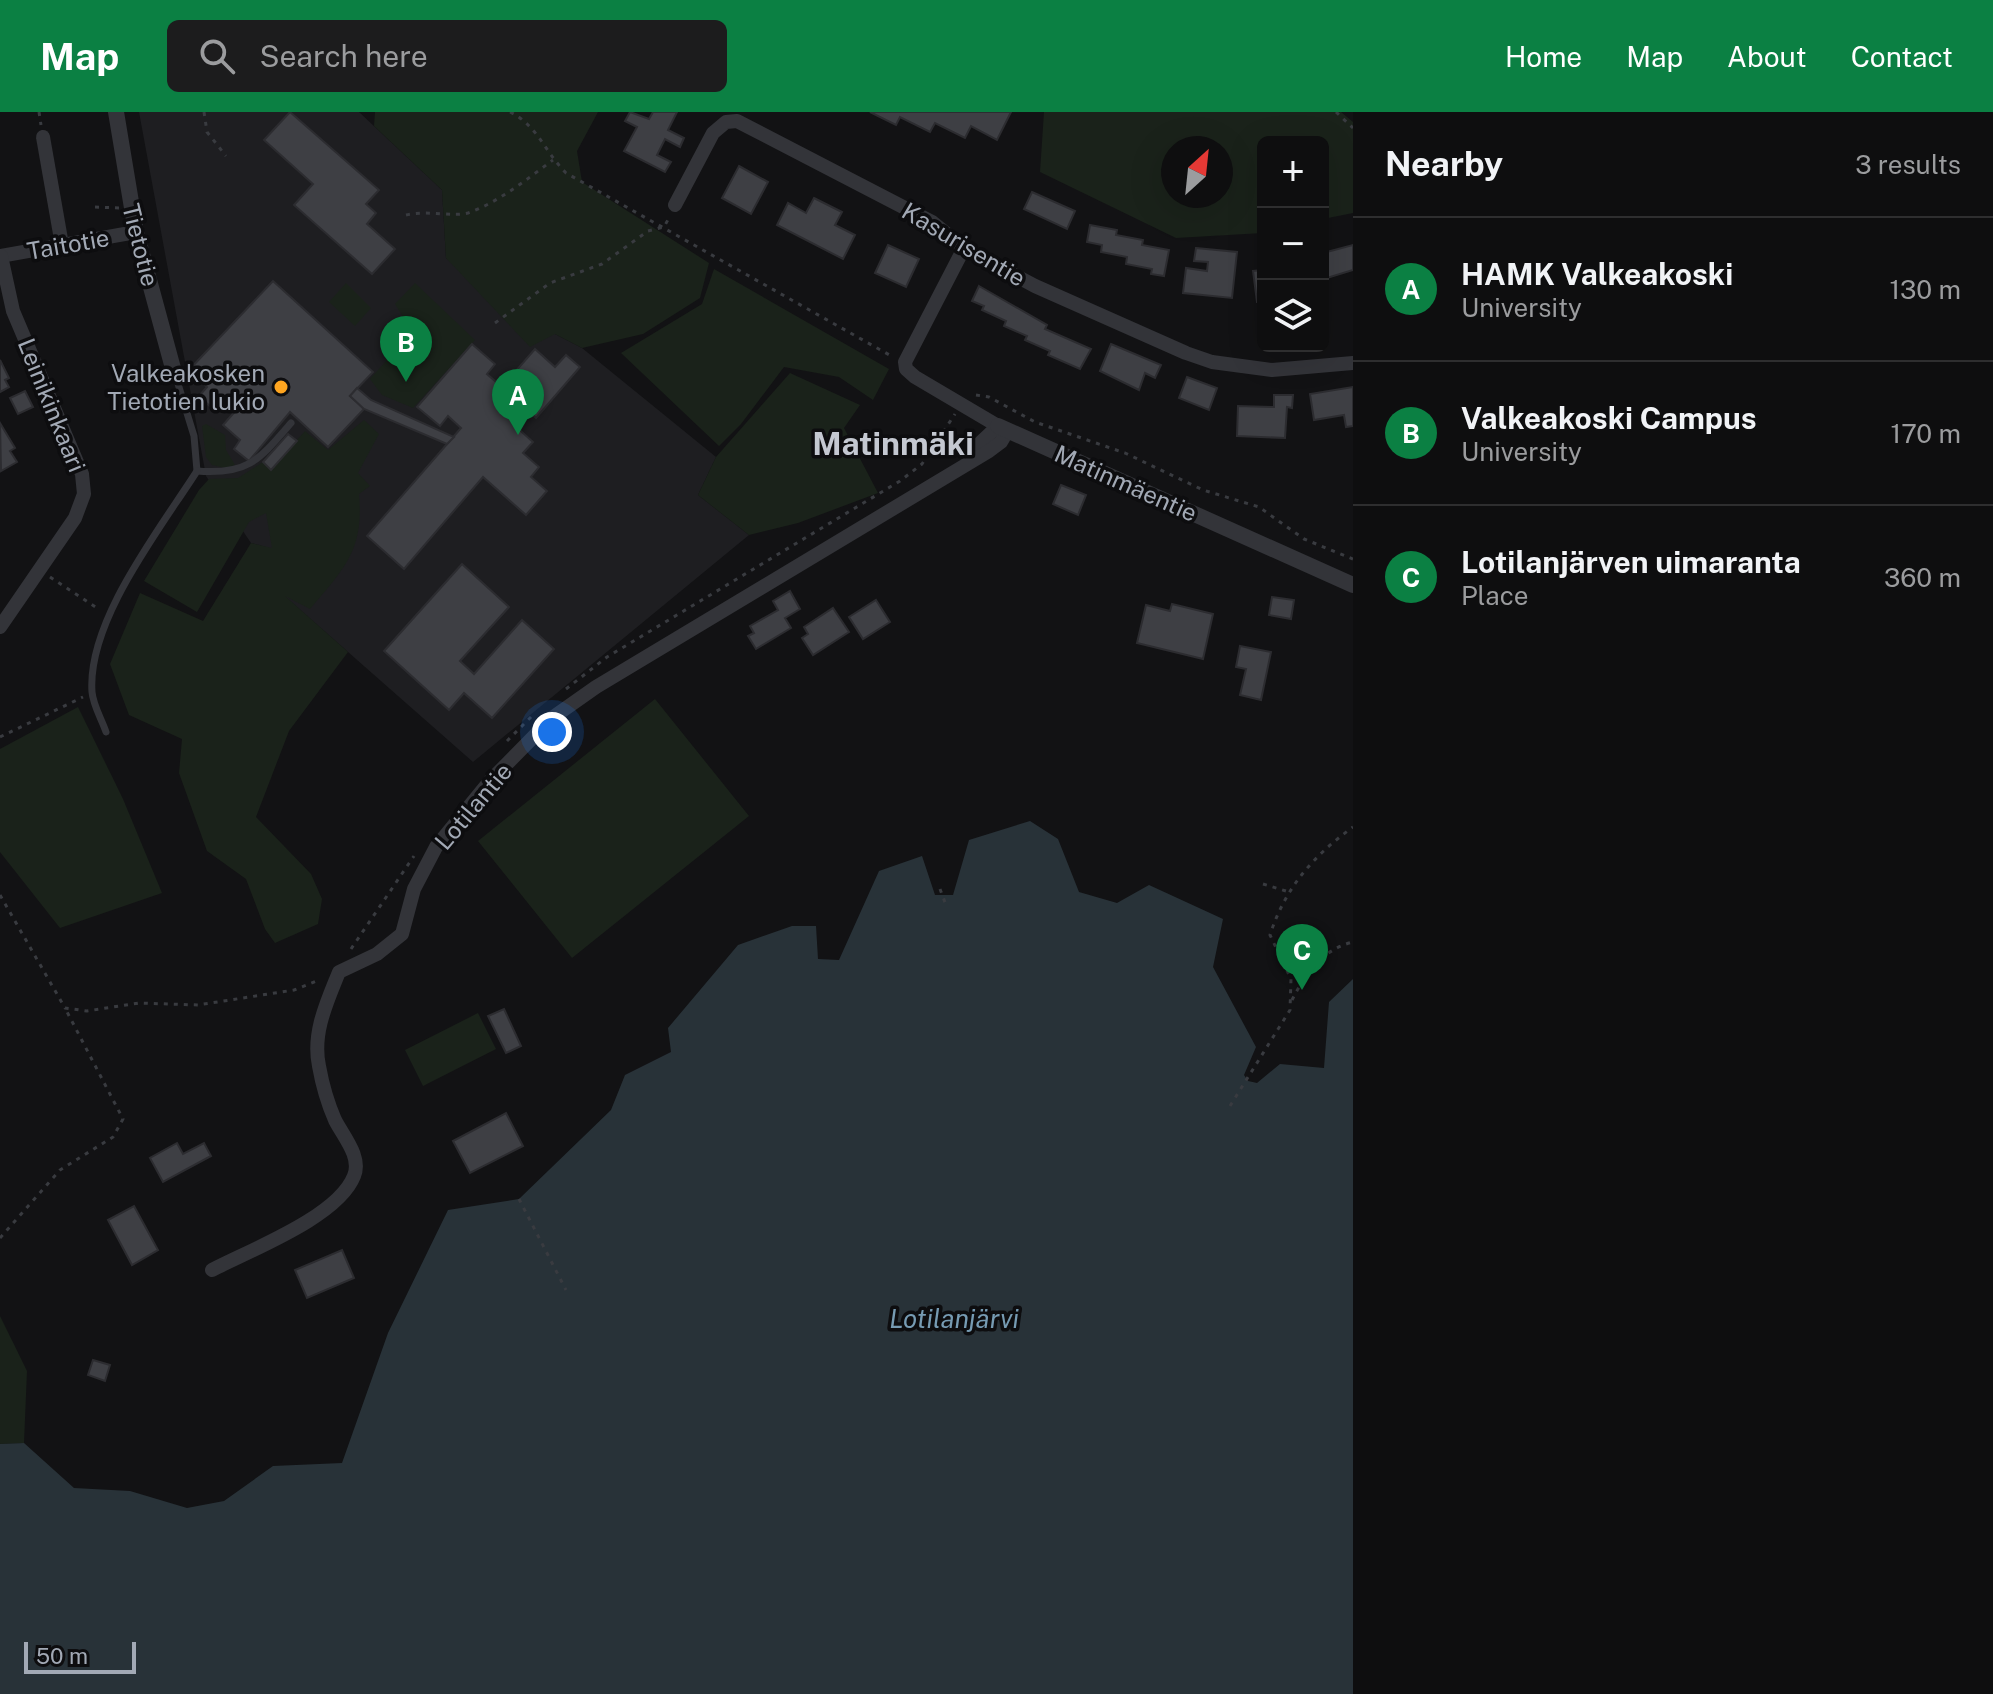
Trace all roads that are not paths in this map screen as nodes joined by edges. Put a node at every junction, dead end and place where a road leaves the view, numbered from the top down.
1 (116, 114) edge
2 (43, 137) dead end
3 (675, 205) dead end
4 (136, 232) junction
5 (62, 245) junction
6 (964, 248) junction
7 (1, 256) edge
8 (1353, 363) edge
9 (174, 372) joint
10 (291, 423) dead end
11 (1003, 428) junction
12 (197, 471) junction
13 (1353, 585) edge
14 (0, 627) edge
15 (106, 732) dead end
16 (212, 1270) dead end

1 - 4 street, Tietotie
2 - 5 street
3 - 6 street, Kasurisentie
4 - 5 street, Taitotie
4 - 9 street, Tietotie
5 - 7 street, Taitotie
6 - 8 street, Kasurisentie
6 - 11 street, Matinmäentie
7 - 14 street, Leinikinkaari
9 - 12 lane
10 - 12 lane
11 - 13 street, Matinmäentie
11 - 16 street, Lotilantie
12 - 15 lane

